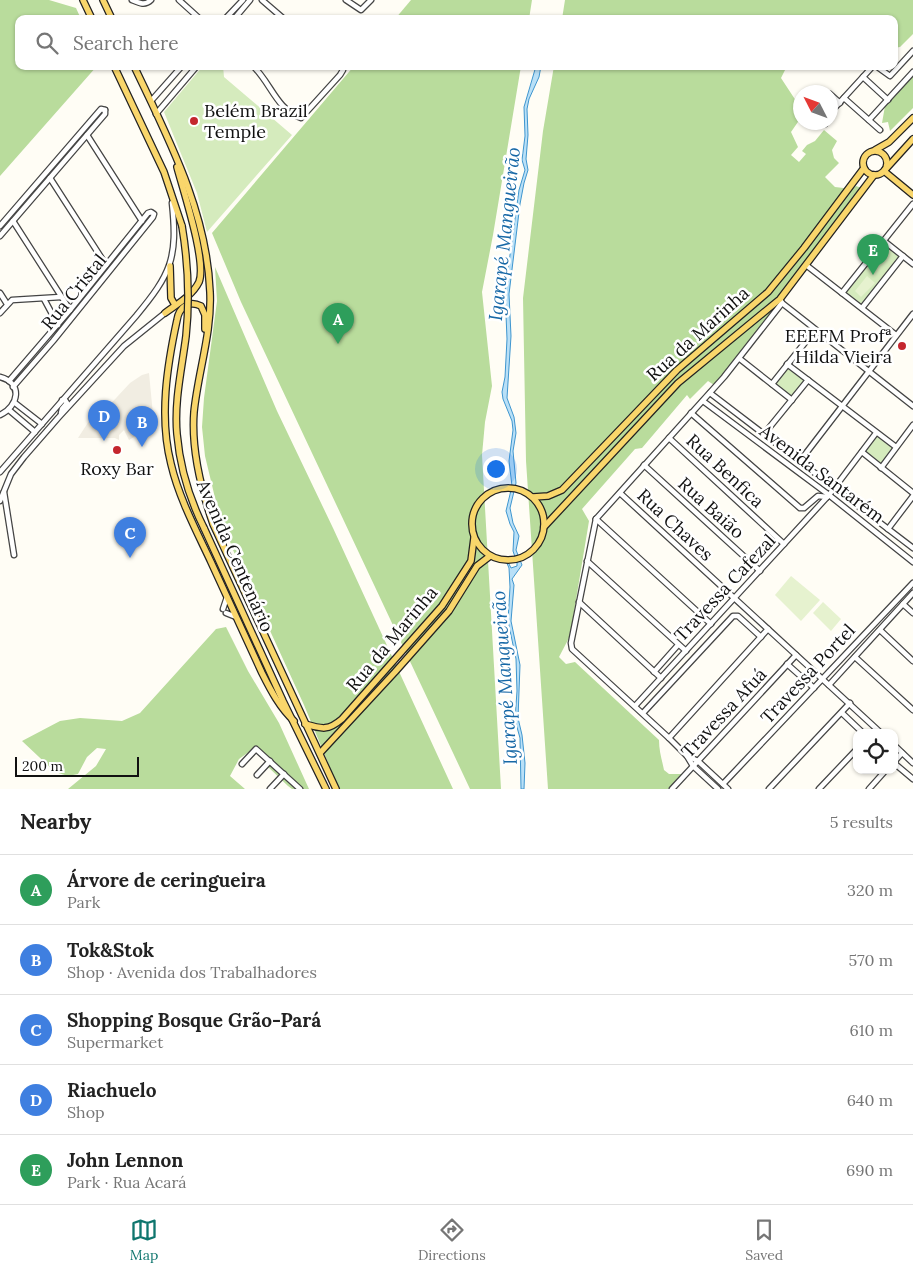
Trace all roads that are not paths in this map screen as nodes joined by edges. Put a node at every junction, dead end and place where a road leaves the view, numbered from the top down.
1 (82, 0) edge
2 (103, 0) edge
3 (132, 0) edge
4 (151, 0) edge
5 (179, 0) edge
6 (244, 0) edge
7 (250, 0) edge
8 (262, 0) edge
9 (346, 0) edge
10 (371, 0) edge
11 (90, 15) edge
12 (110, 15) edge
13 (196, 15) edge
14 (229, 15) edge
15 (237, 15) edge
16 (279, 15) edge
17 (913, 51) edge
18 (898, 67) edge
19 (116, 70) edge
20 (136, 70) edge
21 (178, 70) edge
22 (194, 70) edge
23 (256, 70) edge
24 (343, 70) edge
25 (871, 70) edge
26 (881, 70) edge
27 (896, 70) edge
28 (913, 72) edge
29 (863, 78) junction
30 (161, 90) junction
31 (169, 98) junction
32 (844, 98) junction
33 (888, 100) junction
34 (150, 101) junction
35 (840, 103) edge
36 (156, 114) junction
37 (913, 118) edge
38 (869, 120) junction
39 (880, 130) dead end
40 (87, 135) junction
41 (913, 139) edge
42 (171, 148) junction
43 (66, 150) junction
44 (873, 151) junction
45 (70, 156) junction
46 (864, 168) junction
47 (884, 172) junction
48 (874, 176) junction
49 (50, 178) junction
50 (171, 192) junction
51 (29, 193) junction
52 (913, 195) edge
53 (33, 198) junction
54 (913, 204) edge
55 (13, 221) junction
56 (142, 221) junction
57 (0, 226) edge
58 (0, 236) edge
59 (125, 241) junction
60 (884, 241) junction
61 (129, 246) junction
62 (903, 256) junction
63 (913, 264) edge
64 (106, 265) junction
65 (806, 265) junction
66 (170, 266) junction
67 (92, 287) junction
68 (0, 293) edge
69 (842, 293) junction
70 (61, 297) junction
71 (44, 299) junction
72 (781, 301) junction
73 (7, 304) junction
74 (175, 305) junction
75 (862, 308) junction
76 (70, 310) junction
77 (0, 313) edge
78 (165, 313) junction
79 (913, 315) edge
80 (58, 325) junction
81 (175, 327) junction
82 (815, 330) junction
83 (896, 335) junction
84 (49, 336) junction
85 (53, 341) junction
86 (206, 350) junction
87 (740, 359) junction
88 (787, 364) junction
89 (868, 372) junction
90 (0, 378) edge
91 (808, 380) junction
92 (9, 381) junction
93 (772, 384) junction
94 (13, 387) junction
95 (710, 393) junction
96 (62, 400) junction
97 (702, 400) junction
98 (792, 400) junction
99 (721, 402) junction
100 (15, 403) junction
101 (842, 406) junction
102 (913, 406) edge
103 (714, 409) junction
104 (10, 410) junction
105 (691, 413) junction
106 (61, 414) junction
107 (0, 415) edge
108 (42, 424) junction
109 (913, 425) edge
110 (35, 432) junction
111 (876, 433) junction
112 (764, 434) junction
113 (669, 438) junction
114 (896, 447) junction
115 (862, 452) junction
116 (800, 461) junction
117 (644, 465) junction
118 (881, 468) junction
119 (0, 472) edge
120 (834, 487) junction
121 (4, 491) junction
122 (620, 492) junction
123 (913, 495) edge
124 (828, 496) junction
125 (533, 497) junction
126 (0, 501) edge
127 (596, 519) junction
128 (544, 527) junction
129 (888, 529) junction
130 (474, 538) junction
131 (784, 544) junction
132 (913, 548) edge
133 (14, 555) dead end
134 (490, 556) junction
135 (587, 561) junction
136 (913, 562) edge
137 (760, 571) junction
138 (913, 583) edge
139 (913, 593) edge
140 (227, 597) junction
141 (734, 598) junction
142 (579, 602) junction
143 (903, 604) junction
144 (913, 613) edge
145 (236, 617) junction
146 (711, 624) junction
147 (768, 629) junction
148 (880, 630) junction
149 (761, 637) junction
150 (678, 645) junction
151 (686, 651) junction
152 (796, 655) junction
153 (854, 657) junction
154 (913, 661) edge
155 (788, 664) junction
156 (654, 672) junction
157 (661, 678) junction
158 (822, 679) junction
159 (829, 685) junction
160 (814, 688) junction
161 (850, 704) junction
162 (635, 706) junction
163 (913, 710) edge
164 (842, 712) junction
165 (643, 713) junction
166 (294, 721) junction
167 (305, 724) junction
168 (877, 728) edge
169 (858, 729) edge
170 (669, 738) junction
171 (898, 749) edge
172 (320, 753) junction
173 (853, 753) edge
174 (902, 753) junction
175 (687, 756) junction
176 (898, 758) edge
177 (270, 761) junction
178 (698, 761) junction
179 (913, 763) edge
180 (242, 764) dead end
181 (693, 766) junction
182 (898, 766) edge
183 (284, 774) junction
184 (882, 774) edge
185 (257, 775) dead end
186 (913, 780) edge
187 (723, 784) junction
188 (298, 788) edge
189 (270, 789) edge
190 (326, 789) edge
191 (336, 789) edge
192 (672, 789) edge
193 (718, 789) edge
194 (728, 789) edge
195 (769, 789) edge
196 (819, 789) edge
197 (868, 789) edge

1 - 11 main road
2 - 12 main road
3 - 4 street
5 - 13 street
6 - 14 street
7 - 15 street
8 - 16 street
9 - 10 street
17 - 18 street
19 - 50 main road, Avenida Centenário
20 - 34 main road, Avenida Centenário
21 - 30 street
22 - 31 street
23 - 24 street
25 - 29 street
26 - 27 street
28 - 33 street
29 - 32 street
29 - 33 street
30 - 31 street
30 - 34 street
31 - 36 street
32 - 35 street
32 - 38 street
33 - 38 street
34 - 36 main road, Avenida Centenário
36 - 42 main road, Avenida Centenário
37 - 44 main road
38 - 39 street
40 - 43 street
40 - 45 street
40 - 56 street
41 - 47 main road
42 - 74 main road, Avenida Centenário
42 - 86 main road, Avenida Centenário
43 - 45 street
43 - 51 street
44 - 46 main road
44 - 47 main road
45 - 49 street
46 - 48 main road
46 - 125 main road, Rua da Marinha
47 - 48 main road
47 - 52 main road
48 - 65 main road, Rua da Marinha
49 - 53 street
49 - 64 street
50 - 66 street
50 - 166 main road, Avenida Centenário, bridge
51 - 53 street
51 - 57 street
53 - 55 street
54 - 60 street
55 - 58 street
55 - 70 street
56 - 59 street, Rua Cristal
56 - 61 street, Rua Cristal
59 - 61 street
59 - 64 street, Rua Cristal
60 - 62 street
60 - 69 street
61 - 67 street, Rua Cristal
62 - 63 street
62 - 75 street
64 - 67 street, Rua Cristal
65 - 69 street
65 - 72 main road, Rua da Marinha
66 - 74 main road
66 - 96 street
67 - 76 street, Rua Cristal
67 - 85 street, Rua Cristal
68 - 73 street
69 - 75 street
70 - 71 street
70 - 76 street
71 - 73 street
71 - 80 street
72 - 82 street
72 - 87 street, Rua da Marinha
72 - 128 main road, Rua da Marinha
73 - 77 street
74 - 78 main road
75 - 83 street
76 - 80 street, Rua Cristal
78 - 81 main road
78 - 106 street
79 - 83 street
80 - 84 street, Rua Cristal
81 - 86 main road
81 - 140 main road
82 - 88 street
82 - 89 street
83 - 89 street
84 - 85 street
84 - 92 street, Rua Cristal
85 - 94 street, Rua Cristal
86 - 167 main road, Avenida Centenário
87 - 93 street
87 - 95 street, Rua da Marinha
88 - 91 street
88 - 93 street
89 - 101 street
89 - 102 street
90 - 92 street
91 - 98 street
91 - 101 street
92 - 94 street
93 - 98 street
94 - 100 street
95 - 97 street, Rua da Marinha
95 - 99 street, Avenida Santarém
96 - 106 street
96 - 108 street
97 - 103 street, Avenida Santarém
97 - 105 street, Rua da Marinha
98 - 112 street
99 - 103 street
99 - 112 street, Avenida Santarém
100 - 104 street
100 - 108 street
101 - 111 street
101 - 116 street
103 - 124 street, Avenida Santarém
104 - 107 street
104 - 110 street
105 - 113 street, Rua da Marinha
105 - 124 street
106 - 121 street
108 - 110 street
109 - 114 street
110 - 119 street
111 - 114 street
111 - 115 street, Travessa Cafezal
112 - 116 street, Avenida Santarém
113 - 117 street, Rua da Marinha
113 - 131 street, Rua Benfica
114 - 118 street
115 - 118 street
115 - 120 street, Travessa Cafezal
116 - 120 street, Avenida Santarém
117 - 122 street, Rua da Marinha
117 - 137 street, Rua Baião
118 - 123 street
120 - 124 street, Travessa Cafezal
120 - 129 street, Avenida Santarém
121 - 126 street
121 - 133 street
122 - 127 street, Rua da Marinha
122 - 141 street, Rua Chaves
123 - 129 street
124 - 131 street, Travessa Cafezal
124 - 136 street, Avenida Santarém
125 - 128 main road
125 - 130 main road
127 - 135 street
127 - 146 street
128 - 134 main road
129 - 132 street, Avenida Santarém
130 - 134 main road
130 - 167 main road, Rua da Marinha
131 - 137 street, Travessa Cafezal
134 - 172 main road, Rua da Marinha
135 - 142 street
135 - 150 street
137 - 141 street, Travessa Cafezal
138 - 158 street, Travessa Portel
139 - 143 street
140 - 145 main road
140 - 145 street
141 - 146 street, Travessa Cafezal
141 - 147 street, Rua Chaves
142 - 156 street
142 - 162 street
143 - 144 street
143 - 148 street
145 - 166 main road
146 - 151 street, Travessa Cafezal
147 - 149 street
147 - 152 street, Rua Chaves
148 - 153 street
148 - 154 street
149 - 165 street, Travessa Cafezal
149 - 170 street
150 - 151 street
150 - 156 street
151 - 157 street, Travessa Cafezal
152 - 155 street, Travessa Afuá
152 - 158 street, Rua Chaves
153 - 159 street
153 - 163 street
155 - 160 street
155 - 178 street, Travessa Afuá
156 - 157 street
157 - 162 street, Travessa Cafezal
158 - 159 street, Rua Chaves
158 - 160 street, Travessa Portel
159 - 161 street, Rua Chaves
160 - 187 street, Travessa Portel
161 - 164 street
161 - 168 street, Rua Chaves
162 - 165 street
164 - 169 street
164 - 195 street
165 - 170 street
166 - 190 main road, Avenida Centenário
167 - 172 main road, Avenida Centenário
170 - 175 street
171 - 174 street
172 - 191 main road, Avenida Centenário
173 - 196 street
174 - 176 street
174 - 179 street
175 - 178 street
175 - 181 street
177 - 180 street
177 - 183 street
177 - 185 street
178 - 181 street, Travessa Afuá
178 - 187 street
181 - 192 street, Travessa Afuá
181 - 193 street
182 - 186 street
183 - 188 street
183 - 189 street
184 - 197 street
187 - 194 street

